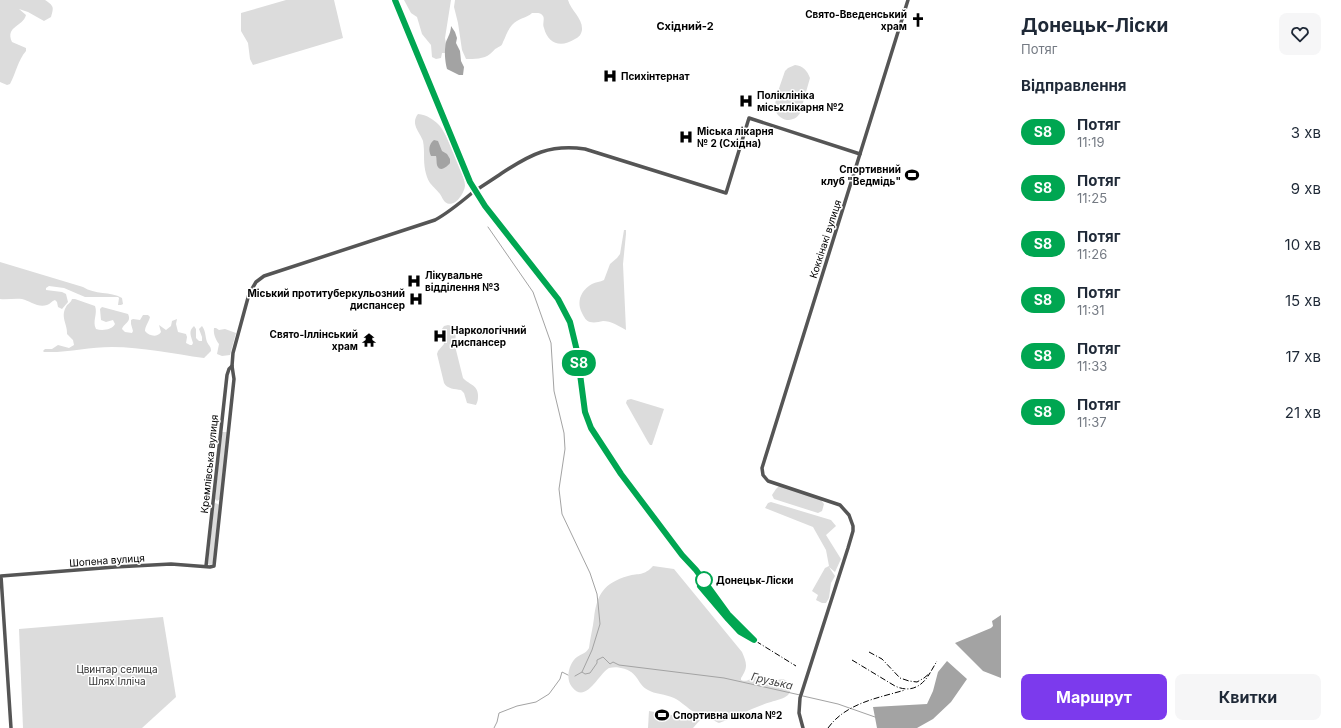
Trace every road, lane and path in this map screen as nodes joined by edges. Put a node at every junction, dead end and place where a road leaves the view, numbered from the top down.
1 (908, 0) edge
2 (860, 154) junction
3 (232, 366) junction
4 (206, 566) junction
5 (214, 566) joint
6 (0, 576) edge
7 (11, 728) edge
8 (803, 728) edge

1 - 2 street, Коккінакі вулиця
2 - 3 street, Кремлівська вулиця
2 - 8 street, Коккінакі вулиця
3 - 4 street, Кремлівська вулиця
3 - 5 street, Кремлівська вулиця
4 - 5 street, Шопена вулиця
4 - 6 street, Шопена вулиця
6 - 7 street

